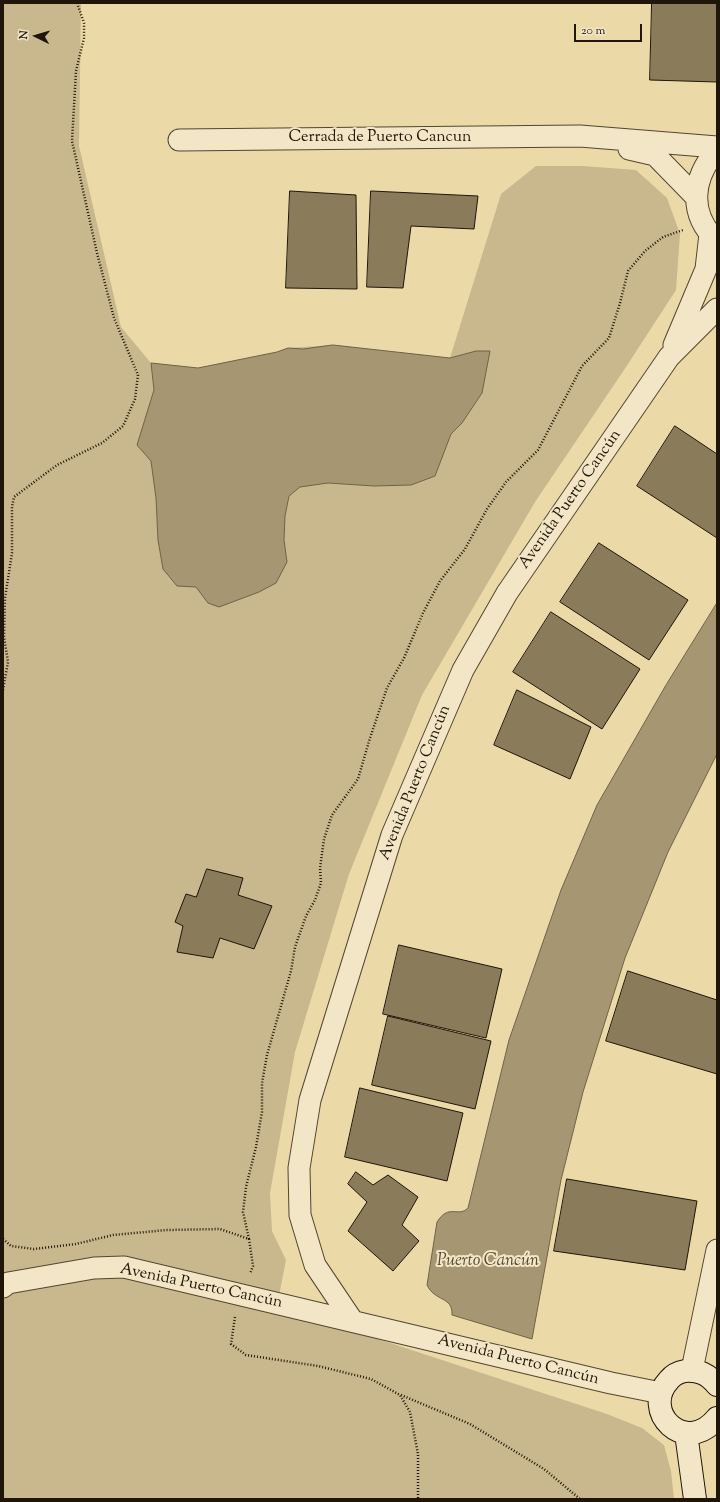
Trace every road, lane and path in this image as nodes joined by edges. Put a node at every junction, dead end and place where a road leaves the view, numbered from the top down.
1 (76, 3) edge
2 (580, 136) junction
3 (179, 140) dead end
4 (717, 147) edge
5 (717, 150) edge
6 (696, 198) junction
7 (711, 234) edge
8 (717, 309) edge
9 (669, 357) junction
10 (3, 690) edge
11 (249, 1239) dead end
12 (717, 1250) edge
13 (3, 1287) edge
14 (352, 1320) junction
15 (692, 1370) junction
16 (717, 1385) edge
17 (660, 1394) junction
18 (400, 1395) dead end
19 (717, 1418) edge
20 (686, 1433) junction
21 (580, 1499) edge
22 (695, 1499) edge

1 - 10 path
2 - 3 street, Cerrada de Puerto Cancun
2 - 4 street, Cerrada de Puerto Cancun
2 - 6 street, Cerrada de Puerto Cancun
5 - 6 street
6 - 7 street
7 - 9 street, Avenida Puerto Cancún
7 - 11 path
8 - 9 street, Avenida Puerto Cancún
9 - 14 street, Avenida Puerto Cancún
12 - 15 street
13 - 14 street, Avenida Puerto Cancún
14 - 17 street, Avenida Puerto Cancún
15 - 16 street
15 - 17 street
17 - 20 street
18 - 21 path
19 - 20 street
20 - 22 street

